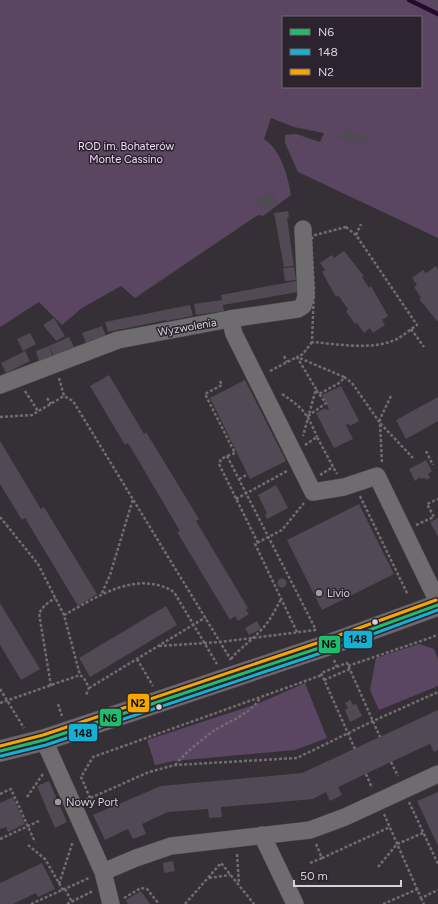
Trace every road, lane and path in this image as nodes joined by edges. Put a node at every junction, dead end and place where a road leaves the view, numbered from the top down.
1 (361, 224) dead end
2 (309, 232) joint
3 (356, 235) junction
4 (230, 319) junction
5 (411, 329) junction
6 (312, 342) dead end
7 (318, 343) dead end
8 (424, 347) dead end
9 (284, 356) dead end
10 (298, 357) junction
11 (287, 362) junction
12 (61, 373) dead end
13 (264, 374) dead end
14 (220, 381) dead end
15 (0, 385) edge
16 (21, 389) dead end
17 (316, 389) junction
18 (276, 390) dead end
19 (319, 394) junction
20 (64, 396) junction
21 (391, 396) dead end
22 (48, 398) dead end
23 (50, 404) junction
24 (38, 411) junction
25 (308, 416) junction
26 (0, 417) edge
27 (317, 437) dead end
28 (300, 448) dead end
29 (426, 451) dead end
30 (227, 456) junction
31 (413, 458) dead end
32 (433, 465) dead end
33 (248, 474) dead end
34 (239, 479) junction
35 (354, 483) junction
36 (313, 492) junction
37 (133, 499) junction
38 (438, 499) edge
39 (0, 517) edge
40 (410, 528) dead end
41 (269, 537) junction
42 (258, 543) junction
43 (102, 594) junction
44 (408, 595) dead end
45 (55, 598) junction
46 (281, 598) junction
47 (438, 602) edge
48 (438, 605) edge
49 (64, 615) junction
50 (206, 617) junction
51 (194, 624) junction
52 (316, 630) dead end
53 (438, 635) edge
54 (254, 638) junction
55 (220, 642) junction
56 (205, 643) junction
57 (159, 646) junction
58 (138, 659) junction
59 (231, 660) junction
60 (234, 663) dead end
61 (217, 667) dead end
62 (349, 668) junction
63 (322, 675) junction
64 (80, 676) junction
65 (324, 680) junction
66 (51, 686) junction
67 (89, 688) junction
68 (154, 688) dead end
69 (0, 689) edge
70 (438, 692) edge
71 (86, 695) dead end
72 (260, 697) junction
73 (7, 701) junction
74 (0, 703) edge
75 (58, 704) dead end
76 (63, 719) dead end
77 (373, 721) junction
78 (25, 729) dead end
79 (348, 733) junction
80 (380, 737) dead end
81 (44, 740) junction
82 (355, 749) dead end
83 (0, 751) edge
84 (391, 762) dead end
85 (174, 765) junction
86 (44, 772) dead end
87 (438, 774) edge
88 (404, 790) junction
89 (0, 794) edge
90 (27, 798) dead end
91 (90, 798) junction
92 (378, 801) junction
93 (73, 806) junction
94 (39, 822) dead end
95 (82, 825) junction
96 (28, 826) junction
97 (390, 827) junction
98 (310, 830) junction
99 (423, 833) junction
100 (262, 836) junction
101 (240, 838) junction
102 (0, 839) edge
103 (35, 842) dead end
104 (397, 844) junction
105 (28, 845) dead end
106 (322, 858) junction
107 (310, 863) dead end
108 (438, 864) edge
109 (378, 866) dead end
110 (230, 875) junction
111 (208, 878) junction
112 (101, 880) junction
113 (60, 884) junction
114 (239, 885) junction
115 (64, 889) junction
116 (418, 890) junction
117 (438, 890) edge
118 (421, 898) junction
119 (72, 902) junction
120 (116, 903) edge
121 (31, 904) edge
122 (67, 904) edge
123 (159, 904) edge
124 (186, 904) edge
125 (254, 904) edge
126 (295, 904) edge
127 (383, 904) edge
128 (424, 904) edge

1 - 3 path
2 - 3 path
2 - 4 street, Wyzwolenia
3 - 5 path
4 - 15 street, Wyzwolenia
4 - 36 street
5 - 7 path
5 - 8 path
6 - 10 path
9 - 11 path
10 - 11 path
10 - 17 path
10 - 19 path
11 - 13 path
12 - 20 path
14 - 30 path
16 - 24 path
17 - 19 path
17 - 25 path
18 - 25 path
19 - 25 path
20 - 23 path
20 - 37 path
21 - 31 path
22 - 23 path
23 - 24 path
24 - 26 path
25 - 27 path
25 - 28 path
29 - 32 path
30 - 34 path
30 - 42 path
33 - 34 path
34 - 41 path
35 - 36 street
35 - 44 path
35 - 47 street
36 - 41 path
37 - 43 path
37 - 50 path
38 - 40 path
39 - 45 path
41 - 42 path
41 - 52 path
42 - 46 path
43 - 49 path
43 - 51 path
45 - 49 path
45 - 66 path
46 - 54 path
46 - 54 path
48 - 81 main road
49 - 64 path
50 - 51 path
50 - 55 path
51 - 56 path
51 - 57 path
53 - 62 path
54 - 55 path
54 - 59 path
55 - 56 path
55 - 59 path
56 - 57 path
56 - 61 path
57 - 58 path
58 - 67 path
58 - 68 path
59 - 60 path
62 - 63 path
62 - 65 path
62 - 77 path
63 - 65 path
63 - 72 path
64 - 66 path
64 - 67 path
65 - 79 path
66 - 73 path
67 - 71 path
69 - 73 path
70 - 77 path
72 - 85 path
72 - 91 path
73 - 74 path
73 - 78 path
75 - 76 path
77 - 79 path
77 - 80 path
79 - 82 path
79 - 85 path
81 - 83 main road
81 - 93 street
84 - 88 path
85 - 91 path
86 - 90 path
87 - 88 street
88 - 92 street
88 - 99 path
89 - 96 path
91 - 93 path
92 - 97 path
92 - 98 street
93 - 95 street
94 - 96 path
95 - 112 street
95 - 113 path
96 - 102 path
96 - 103 path
97 - 104 path
97 - 106 path
98 - 100 street
98 - 106 path
99 - 104 path
99 - 108 path
100 - 101 street
100 - 126 street
101 - 112 street
101 - 114 path
104 - 109 path
104 - 116 path
105 - 113 path
106 - 107 path
110 - 111 path
110 - 111 path
110 - 114 path
111 - 124 path
112 - 115 path
112 - 119 path
112 - 120 street
113 - 115 path
114 - 125 path
115 - 119 path
115 - 121 path
116 - 118 path
116 - 127 path
117 - 118 path
118 - 128 path
119 - 122 path
120 - 123 path

